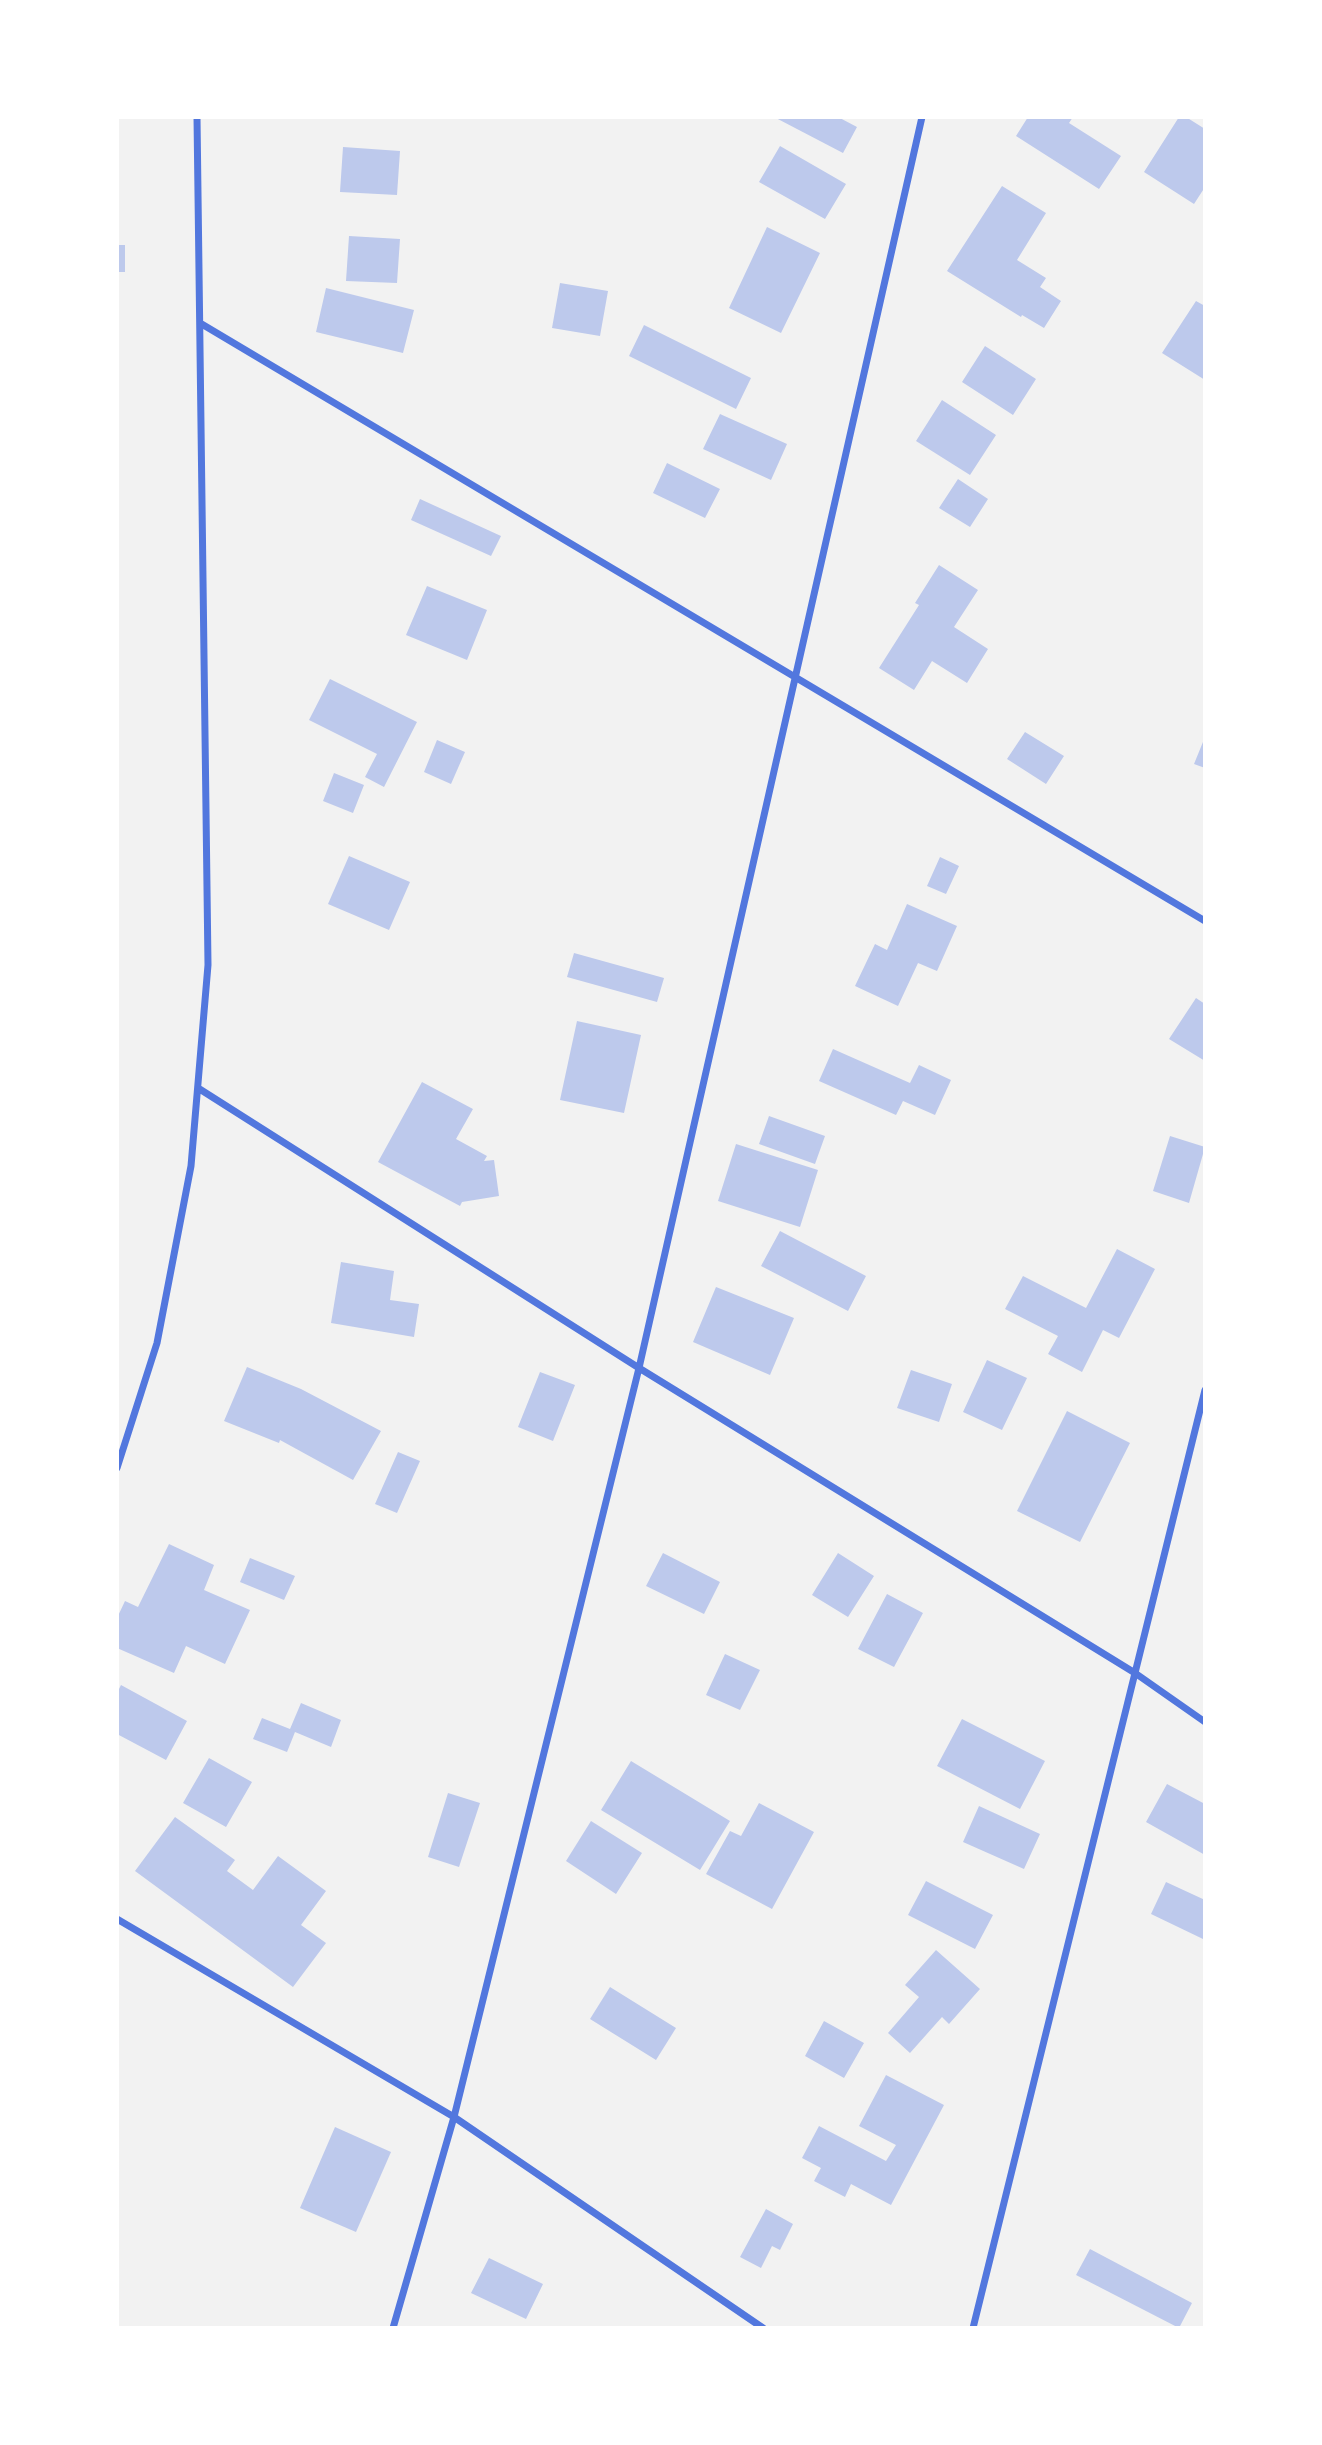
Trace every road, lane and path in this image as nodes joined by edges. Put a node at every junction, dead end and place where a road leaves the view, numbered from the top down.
1 (197, 117) edge
2 (922, 117) edge
3 (200, 323) junction
4 (797, 679) junction
5 (1205, 921) edge
6 (198, 1088) junction
7 (639, 1367) junction
8 (1205, 1390) edge
9 (117, 1468) edge
10 (1135, 1673) junction
11 (1205, 1722) edge
12 (117, 1919) edge
13 (454, 2117) junction
14 (393, 2328) edge
15 (763, 2328) edge
16 (973, 2328) edge

1 - 3 street
2 - 4 street
3 - 4 street
3 - 6 street
4 - 5 street
4 - 7 street
6 - 7 street
6 - 9 street
7 - 10 street
7 - 13 street
8 - 10 street
10 - 11 street
10 - 16 street
12 - 13 street
13 - 14 street
13 - 15 street

